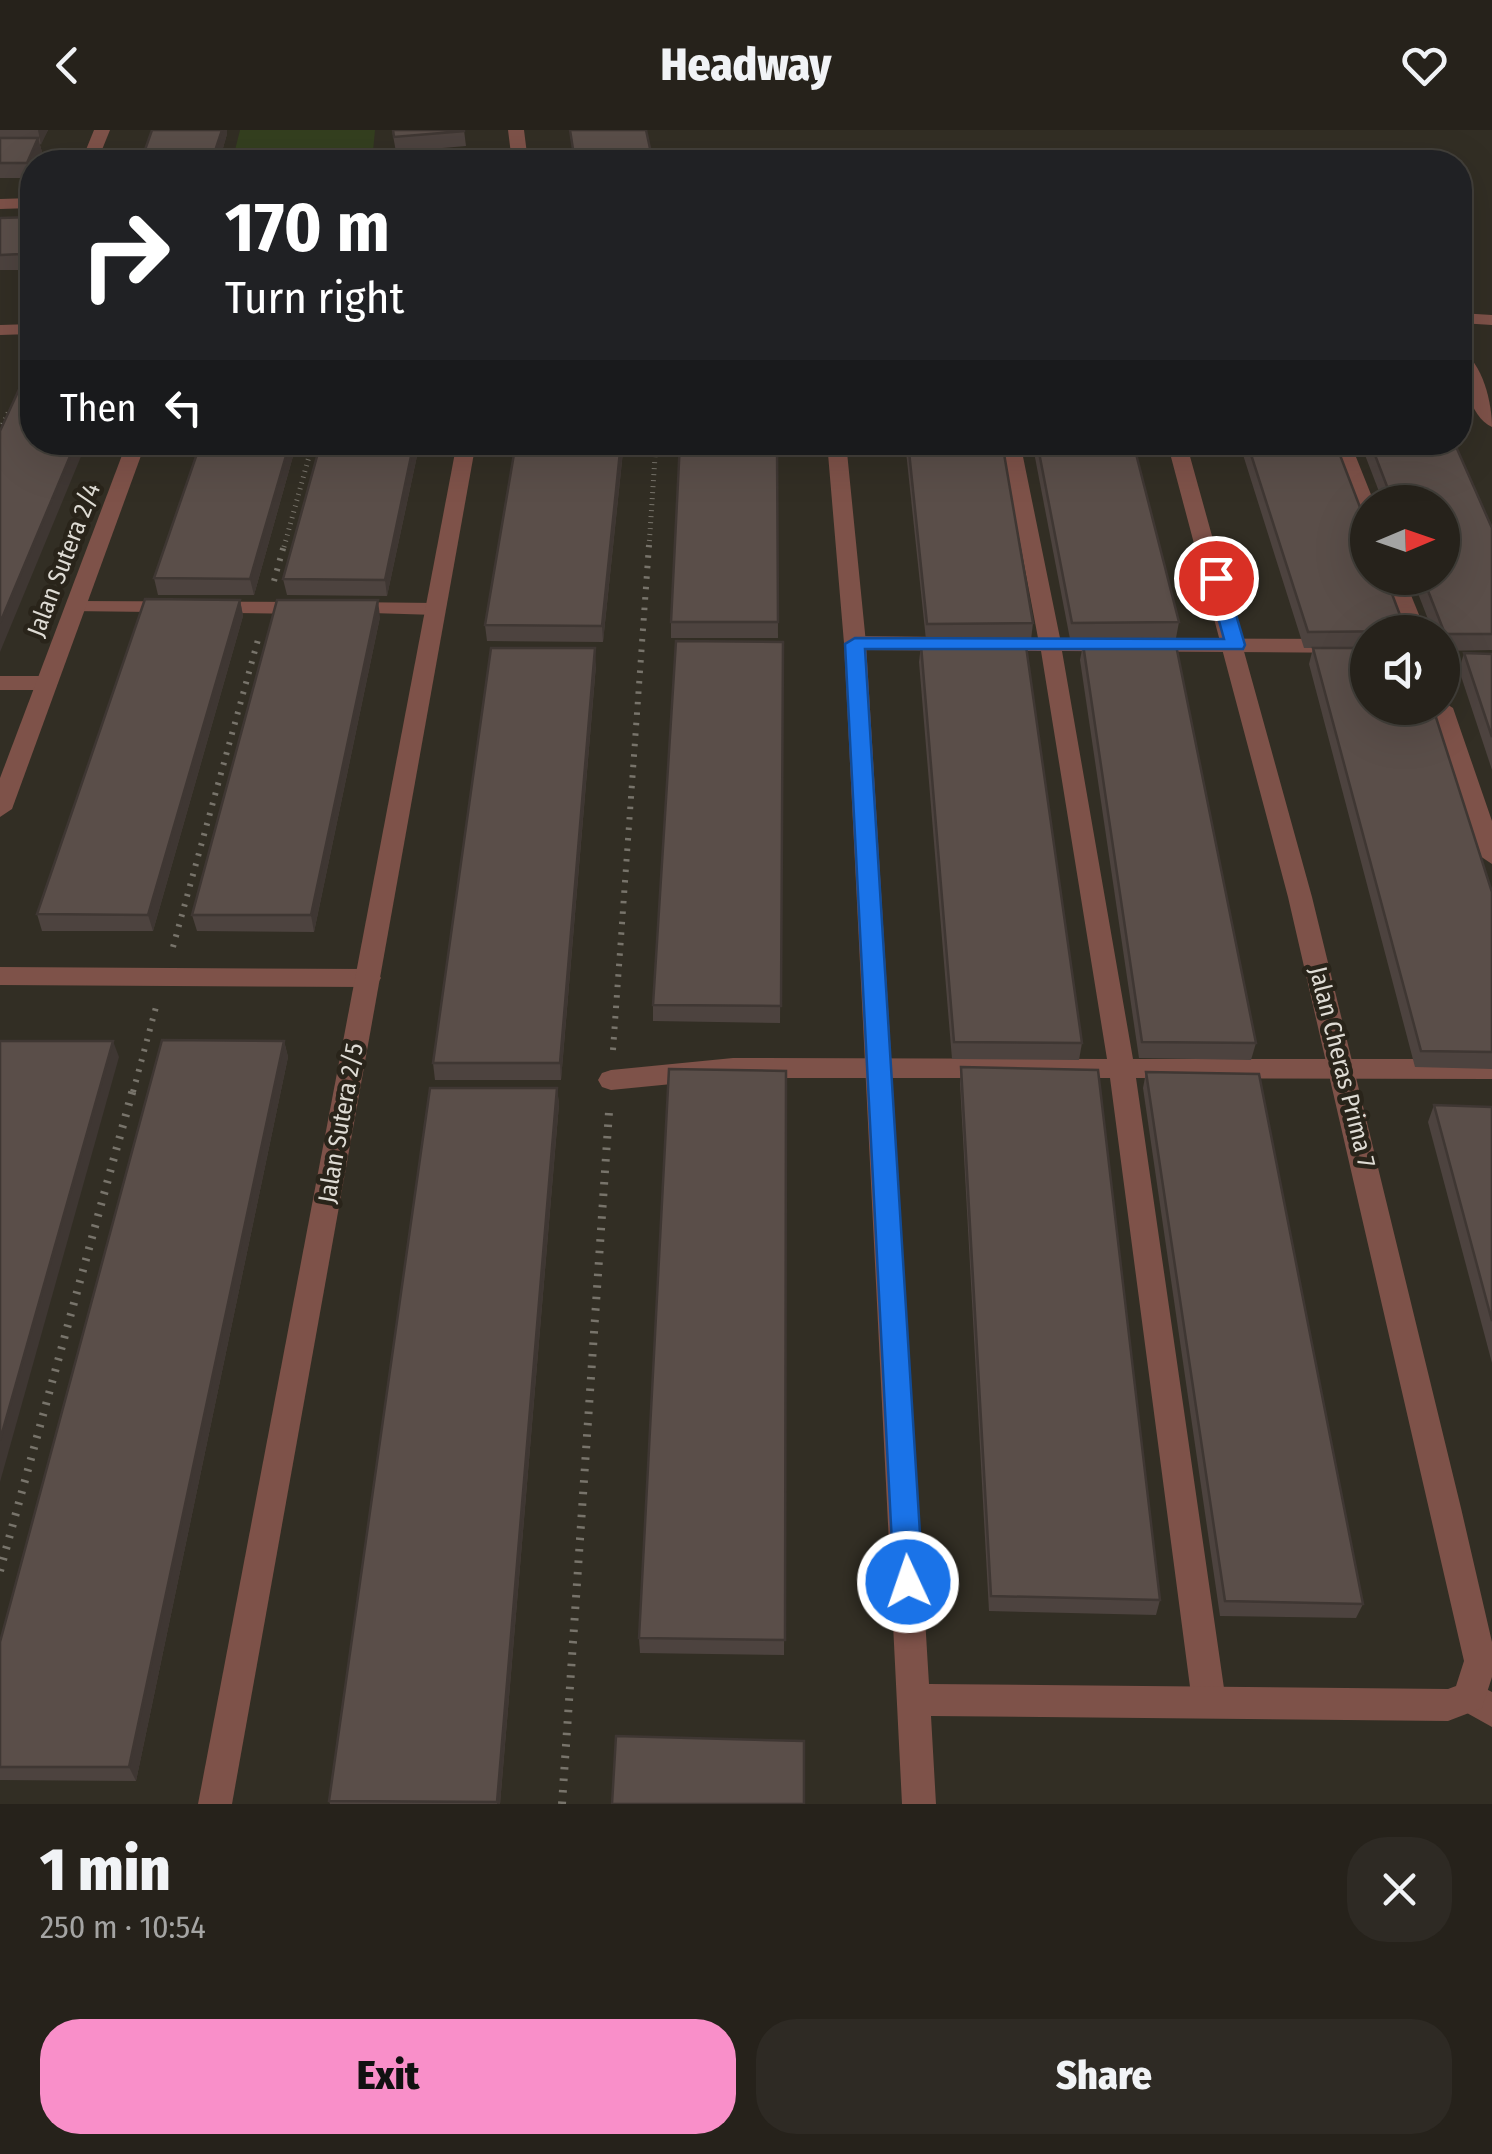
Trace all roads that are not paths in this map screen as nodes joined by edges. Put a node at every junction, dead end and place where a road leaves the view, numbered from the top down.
1 (1472, 381) edge
2 (1492, 422) edge
3 (133, 455) edge
4 (465, 455) edge
5 (837, 455) edge
6 (1013, 455) edge
7 (1180, 455) edge
8 (1345, 455) edge
9 (1357, 485) edge
10 (76, 607) junction
11 (436, 609) junction
12 (855, 644) junction
13 (1053, 644) junction
14 (1236, 645) junction
15 (1350, 646) edge
16 (0, 682) edge
17 (48, 683) junction
18 (1448, 725) edge
19 (0, 809) edge
20 (1492, 856) edge
21 (0, 976) edge
22 (368, 978) junction
23 (880, 1069) junction
24 (1124, 1069) junction
25 (1343, 1069) junction
26 (1492, 1069) edge
27 (611, 1080) road end
28 (915, 1700) junction
29 (1209, 1702) junction
30 (1481, 1704) edge
31 (215, 1804) edge
32 (919, 1804) edge

1 - 2 street
3 - 10 street, Jalan Sutera 2/4
4 - 11 street, Jalan Sutera 2/5
5 - 12 street
6 - 13 street
7 - 14 street, Jalan Cheras Prima 7
8 - 9 street
10 - 11 street
10 - 17 street, Jalan Sutera 2/4
11 - 22 street, Jalan Sutera 2/5
12 - 13 street
12 - 23 street
13 - 14 street
13 - 24 street
14 - 15 street
14 - 25 street, Jalan Cheras Prima 7
16 - 17 street
17 - 19 street, Jalan Sutera 2/4
18 - 20 street
21 - 22 street
22 - 31 street, Jalan Sutera 2/5
23 - 24 street
23 - 27 street
23 - 28 street
24 - 25 street
24 - 29 street
25 - 26 street
25 - 30 street, Jalan Cheras Prima 7
28 - 29 street
28 - 32 street
29 - 30 street

